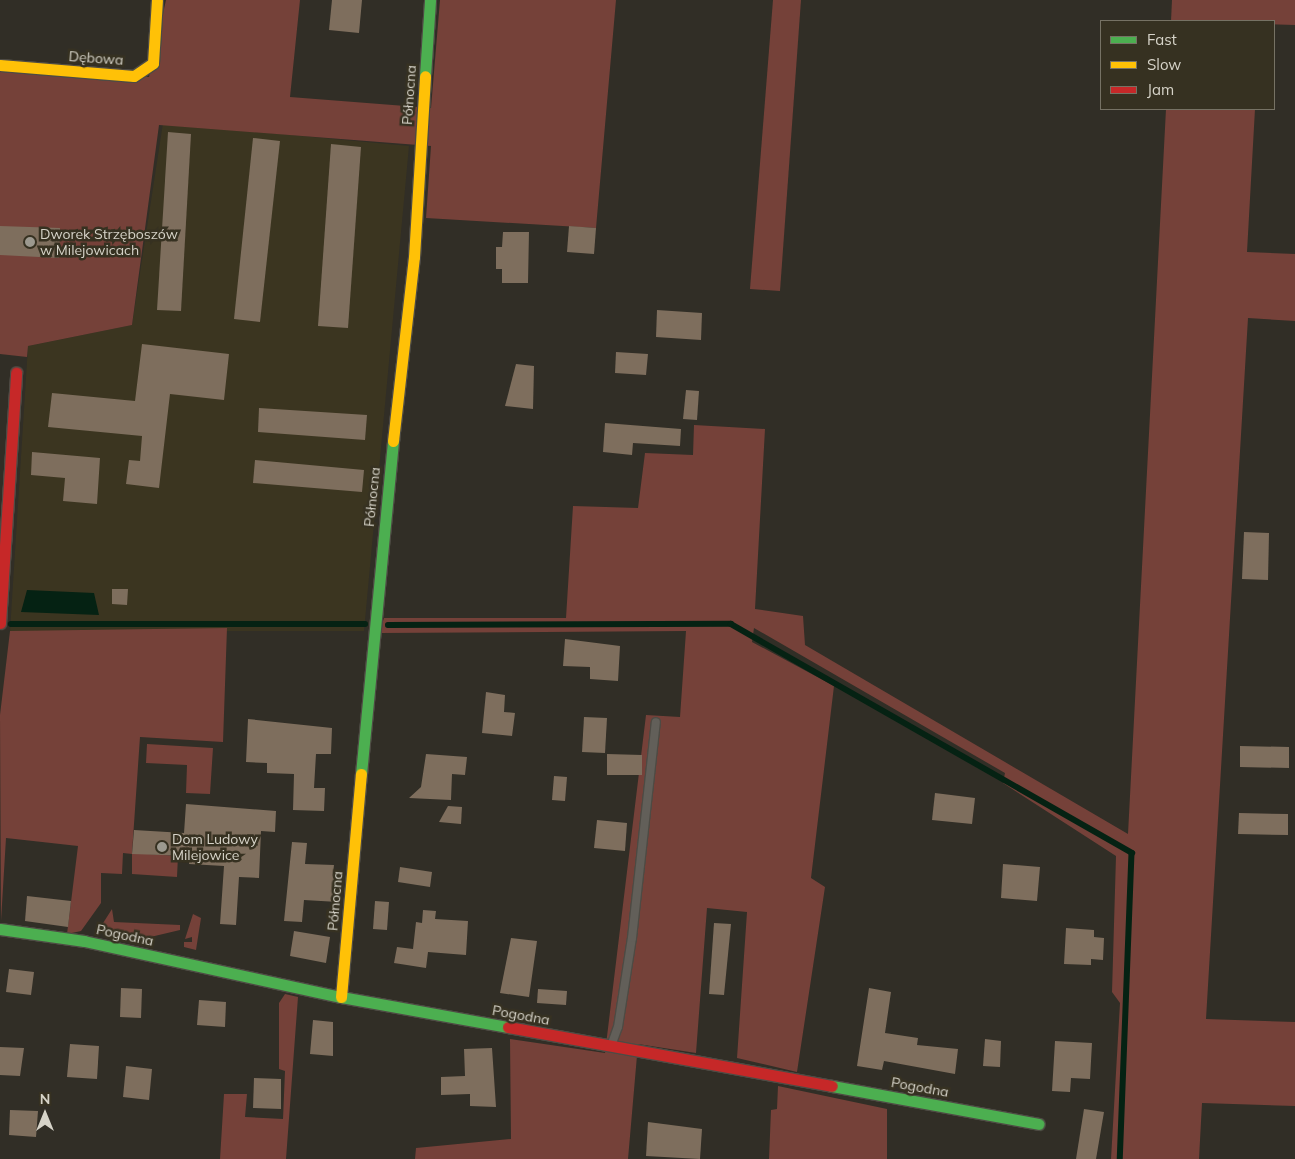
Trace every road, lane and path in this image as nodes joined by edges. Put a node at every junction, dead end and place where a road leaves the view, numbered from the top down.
1 (157, 0) edge
2 (430, 0) edge
3 (0, 65) edge
4 (16, 373) dead end
5 (0, 623) edge
6 (656, 722) dead end
7 (0, 929) edge
8 (341, 997) junction
9 (610, 1046) junction
10 (1039, 1124) dead end

1 - 3 street, Dębowa
2 - 8 street, Północna
4 - 5 street
6 - 9 lane
7 - 8 street, Pogodna
8 - 9 street, Pogodna
9 - 10 street, Pogodna

